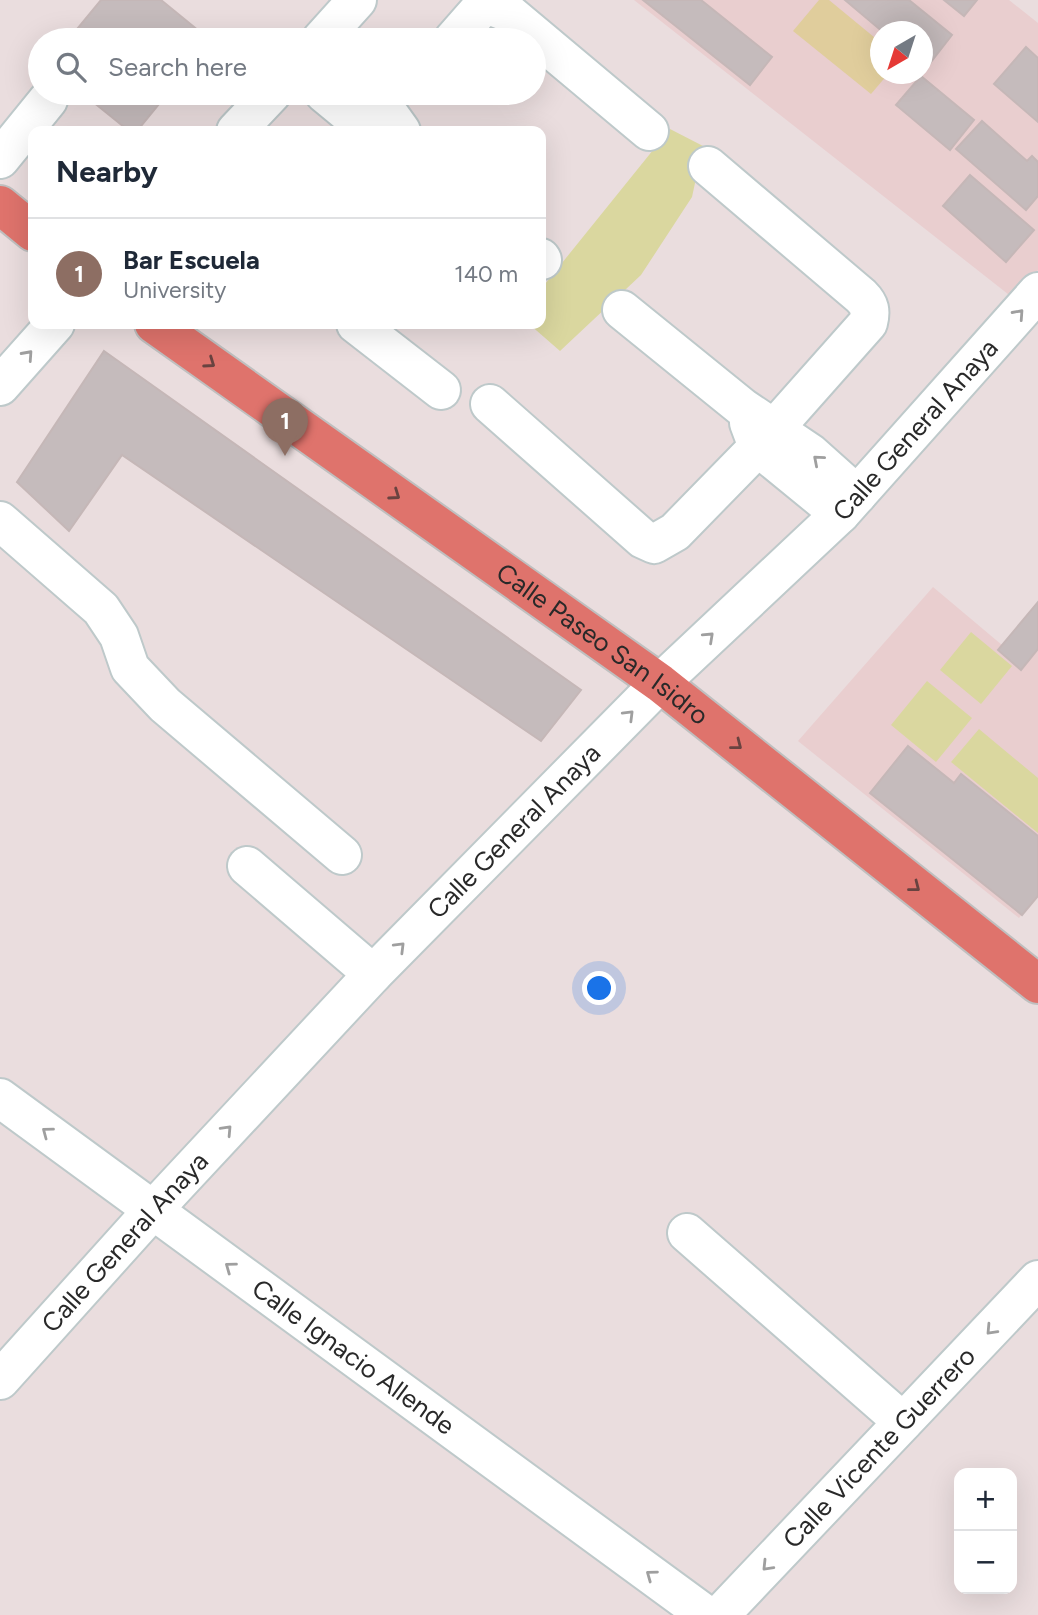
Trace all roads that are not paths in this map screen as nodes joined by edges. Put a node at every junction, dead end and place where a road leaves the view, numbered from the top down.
1 (357, 0) edge
2 (332, 28) edge
3 (464, 28) edge
4 (526, 28) edge
5 (546, 45) edge
6 (44, 105) edge
7 (261, 105) edge
8 (356, 105) edge
9 (386, 116) edge
10 (241, 126) edge
11 (649, 131) dead end
12 (0, 159) edge
13 (708, 166) dead end
14 (0, 205) edge
15 (28, 228) edge
16 (1038, 292) edge
17 (622, 310) dead end
18 (51, 329) edge
19 (162, 329) edge
20 (362, 329) edge
21 (0, 386) edge
22 (441, 390) dead end
23 (490, 404) dead end
24 (767, 438) junction
25 (848, 504) junction
26 (0, 521) edge
27 (660, 683) junction
28 (342, 855) dead end
29 (247, 866) dead end
30 (373, 974) junction
31 (1038, 984) edge
32 (0, 1098) edge
33 (152, 1211) junction
34 (687, 1233) dead end
35 (1038, 1280) edge
36 (0, 1380) edge
37 (903, 1422) junction
38 (706, 1615) edge
39 (720, 1615) edge

1 - 2 street
3 - 4 street
5 - 11 street
6 - 12 street
7 - 10 street
8 - 9 street
13 - 24 street
14 - 15 main road
25 -> 16 street, Calle General Anaya
17 - 24 street
21 -> 18 street
19 -> 27 main road, Calle Paseo San Isidro
20 - 22 street
23 - 24 street
24 - 25 street
27 -> 25 street, Calle General Anaya
26 - 28 street
30 -> 27 street, Calle General Anaya
27 -> 31 main road, Calle Paseo San Isidro
29 - 30 street
33 -> 30 street, Calle General Anaya
33 -> 32 street, Calle Ignacio Allende
33 - 36 street, Calle General Anaya
38 -> 33 street, Calle Ignacio Allende
34 - 37 street
35 -> 37 street, Calle Vicente Guerrero
37 -> 39 street, Calle Vicente Guerrero

